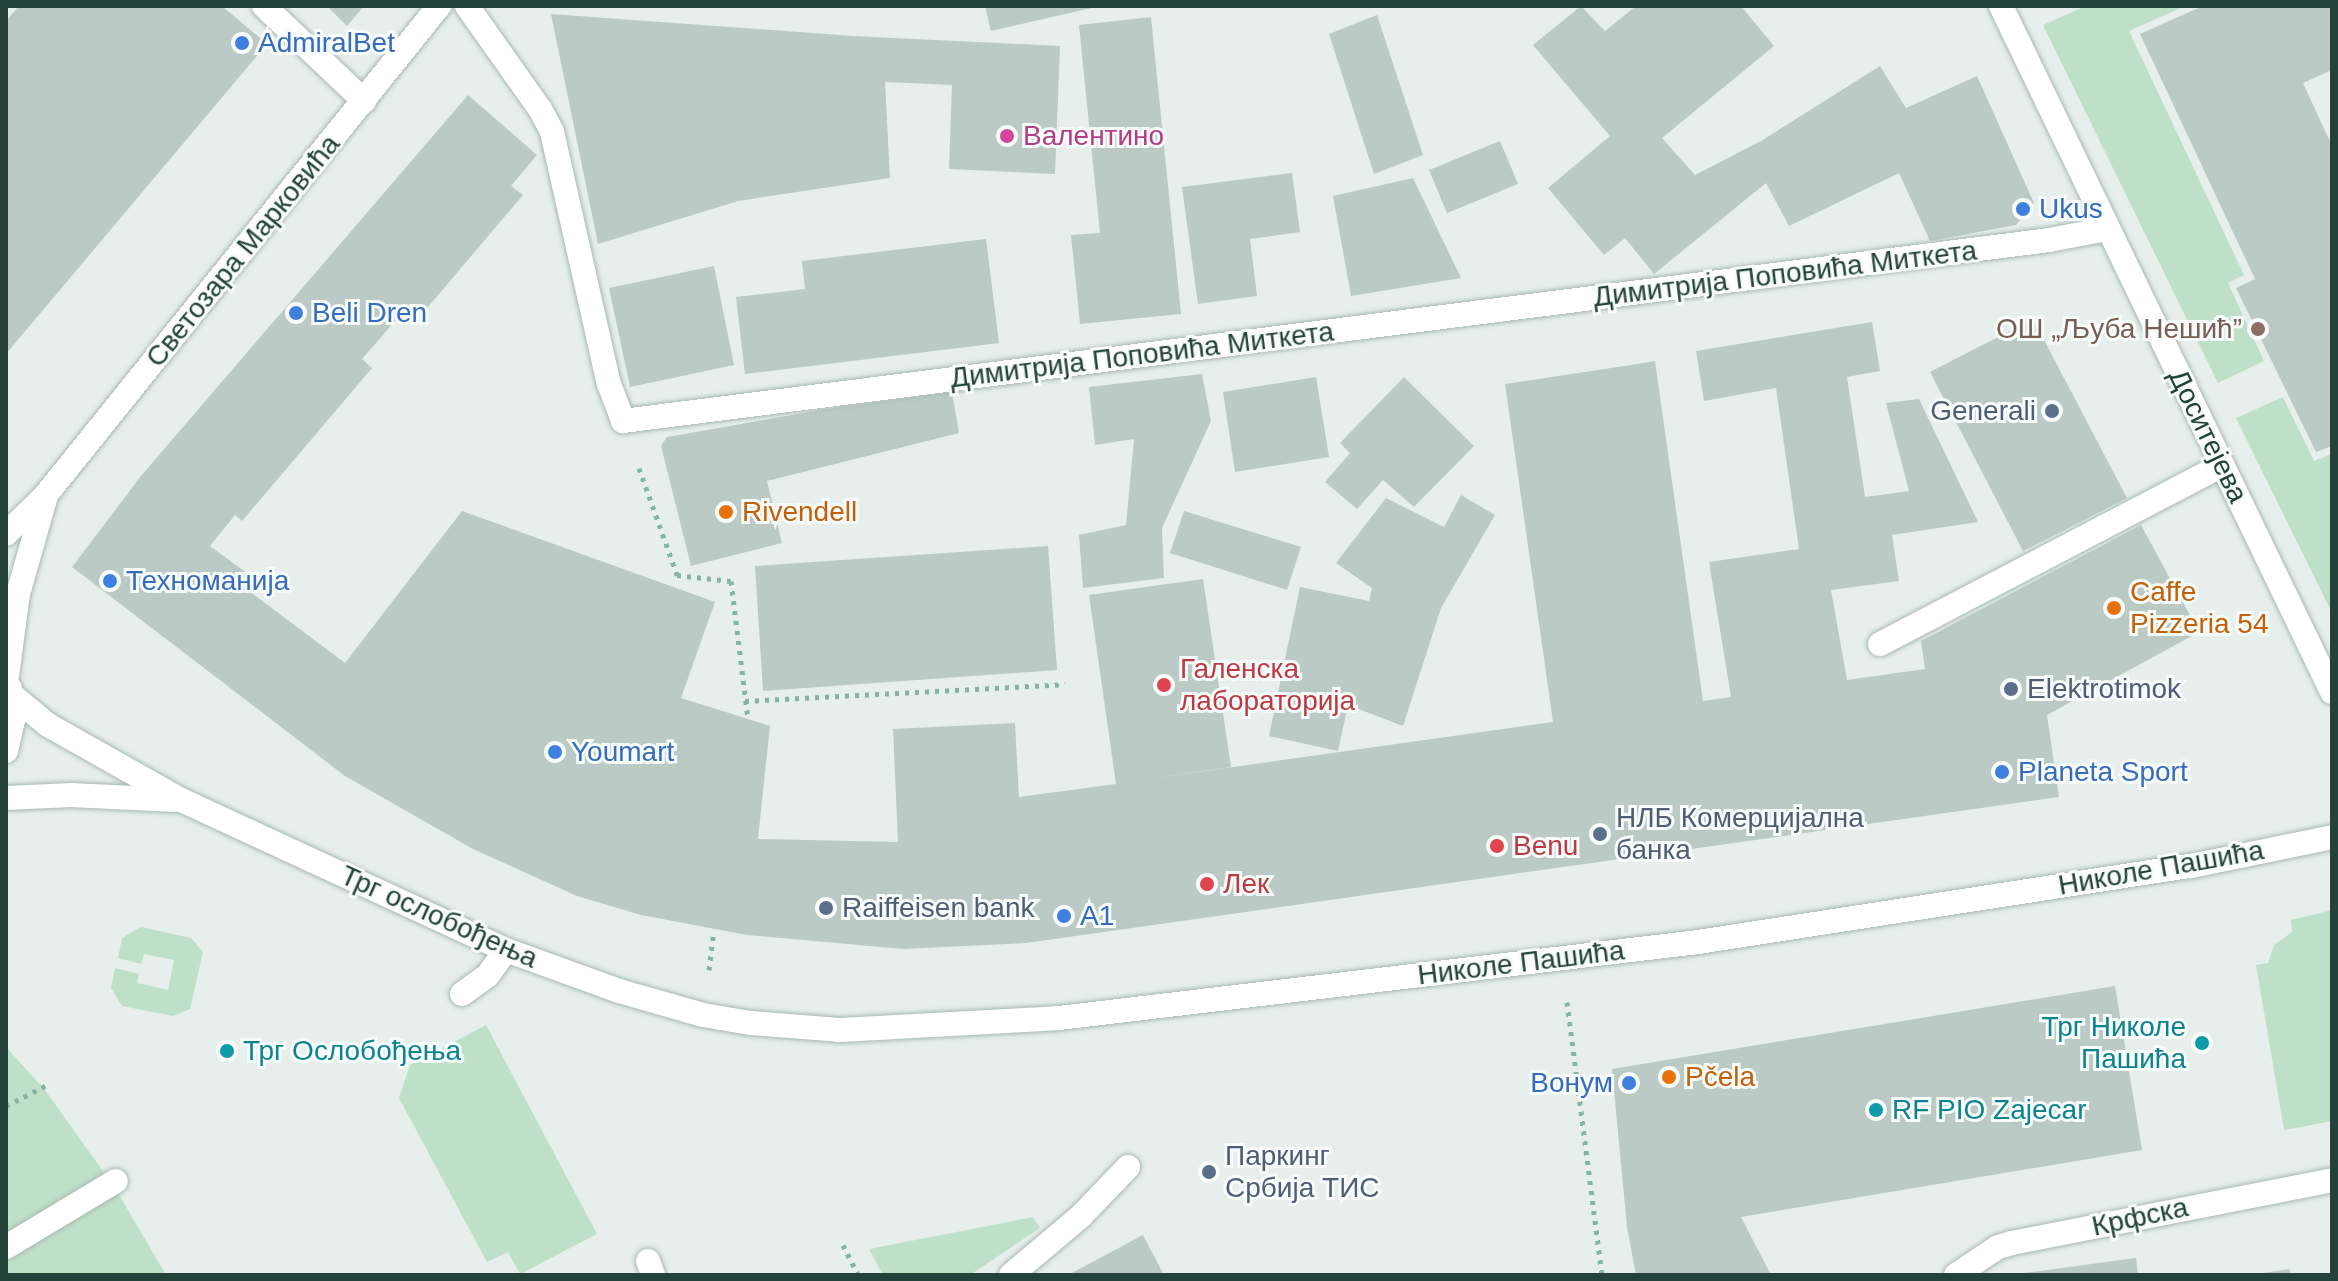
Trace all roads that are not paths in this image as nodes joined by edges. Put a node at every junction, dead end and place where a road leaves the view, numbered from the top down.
1 (264, 6) edge
2 (439, 6) edge
3 (467, 6) edge
4 (2006, 8) edge
5 (364, 101) junction
6 (2107, 229) junction
7 (2222, 465) junction
8 (45, 496) junction
9 (6, 534) edge
10 (1880, 644) dead end
11 (8, 682) edge
12 (2332, 692) edge
13 (6, 751) edge
14 (6, 798) edge
15 (181, 800) junction
16 (2332, 837) edge
17 (506, 950) junction
18 (462, 994) dead end
19 (703, 1015) joint
20 (1128, 1167) dead end
21 (2332, 1180) edge
22 (116, 1181) dead end
23 (6, 1247) edge
24 (1011, 1275) edge
25 (1956, 1275) edge

1 - 5 street
2 - 5 street, Светозара Марковића
3 - 6 street, Димитрија Поповића Миткета
4 - 6 street, Доситејева
5 - 8 street, Светозара Марковића
6 - 7 street, Доситејева
7 - 10 street
7 - 12 street, Доситејева
8 - 9 street, Светозара Марковића
8 - 11 street, Светозара Марковића
11 - 13 street, Светозара Марковића
11 - 15 street, Трг ослобођења
14 - 15 street, Трг ослобођења
15 - 17 street, Трг ослобођења
16 - 19 street, Николе Пашића
17 - 18 street
17 - 19 street, Трг ослобођења
20 - 24 street
21 - 25 street, Крфска
22 - 23 street

